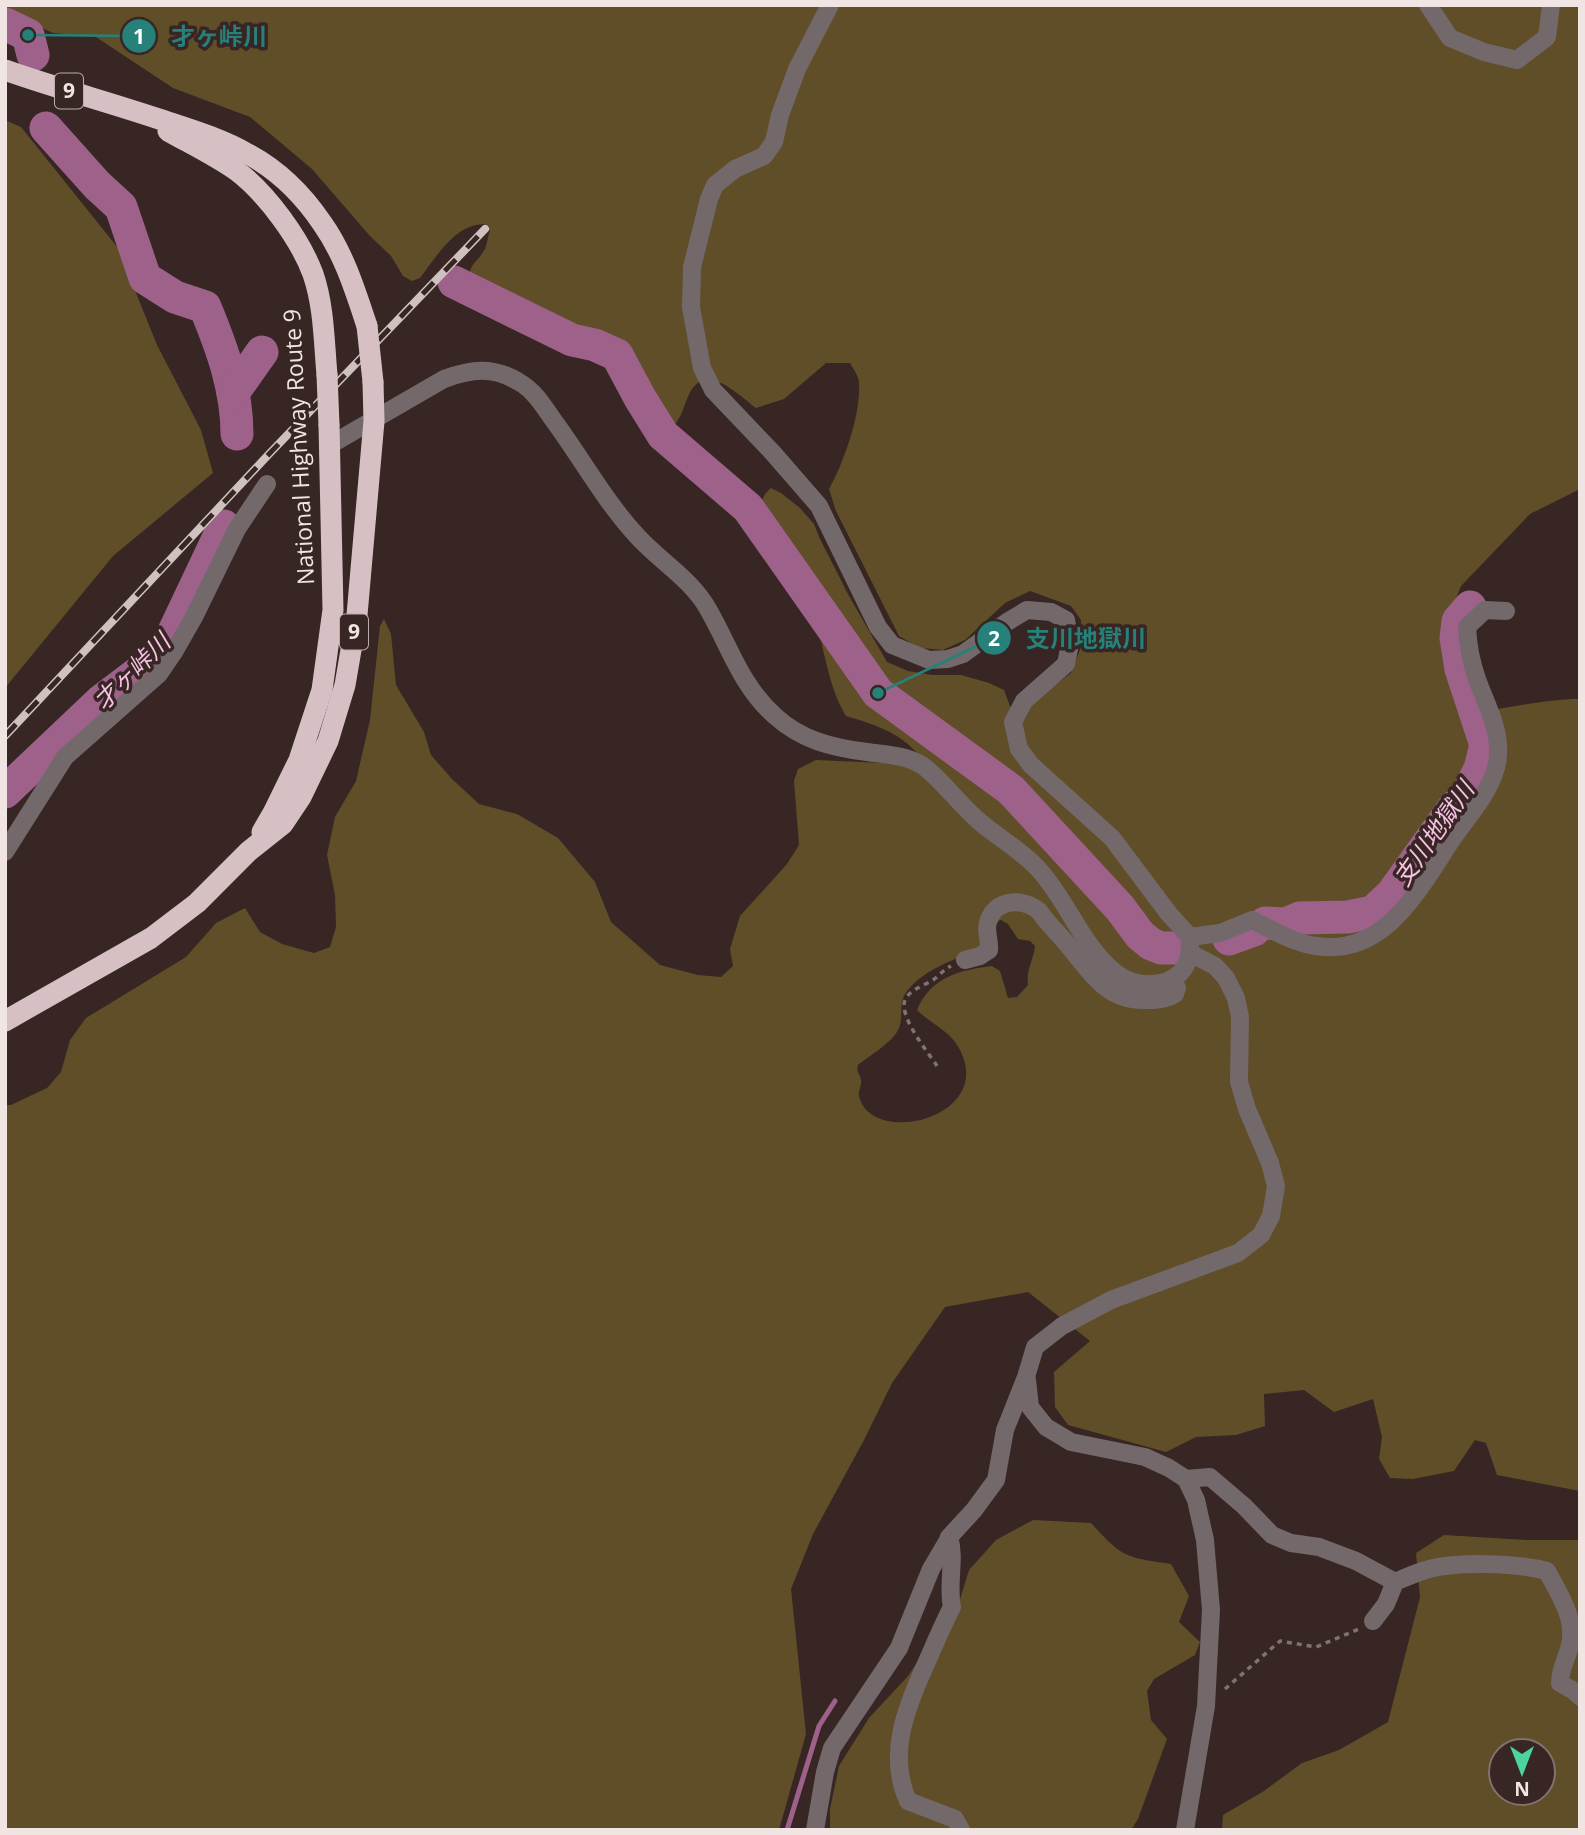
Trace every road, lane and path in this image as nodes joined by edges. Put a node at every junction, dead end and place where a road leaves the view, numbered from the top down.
1 (830, 5) edge
2 (1428, 5) edge
3 (1551, 5) edge
4 (5, 70) edge
5 (133, 110) junction
6 (374, 421) junction
7 (329, 435) junction
8 (267, 484) dead end
9 (1506, 611) dead end
10 (249, 851) junction
11 (5, 852) edge
12 (1190, 945) junction
13 (965, 960) joint
14 (1172, 978) junction
15 (5, 1021) edge
16 (937, 1066) dead end
17 (1026, 1377) junction
18 (1186, 1479) junction
19 (949, 1537) junction
20 (1395, 1582) junction
21 (1373, 1621) joint
22 (1580, 1697) edge
23 (1206, 1706) junction
24 (815, 1830) edge
25 (961, 1830) edge
26 (1185, 1830) edge

1 - 12 street
2 - 3 street
4 - 5 highway, National Highway Route 9 / 9
5 - 6 highway, National Highway Route 9 / 9, bridge
5 - 7 highway, National Highway Route 9 / 9, bridge
6 - 7 street
6 - 10 highway, National Highway Route 9 / 9
6 - 14 street
7 - 10 highway, National Highway Route 9 / 9
8 - 11 street
9 - 12 street
10 - 15 highway, National Highway Route 9 / 9
12 - 14 street
12 - 17 street
13 - 14 street
13 - 16 path
17 - 18 street
17 - 19 street
18 - 20 street
18 - 23 street
19 - 24 street
19 - 25 street
20 - 21 street
20 - 22 street
21 - 23 path
23 - 26 street

